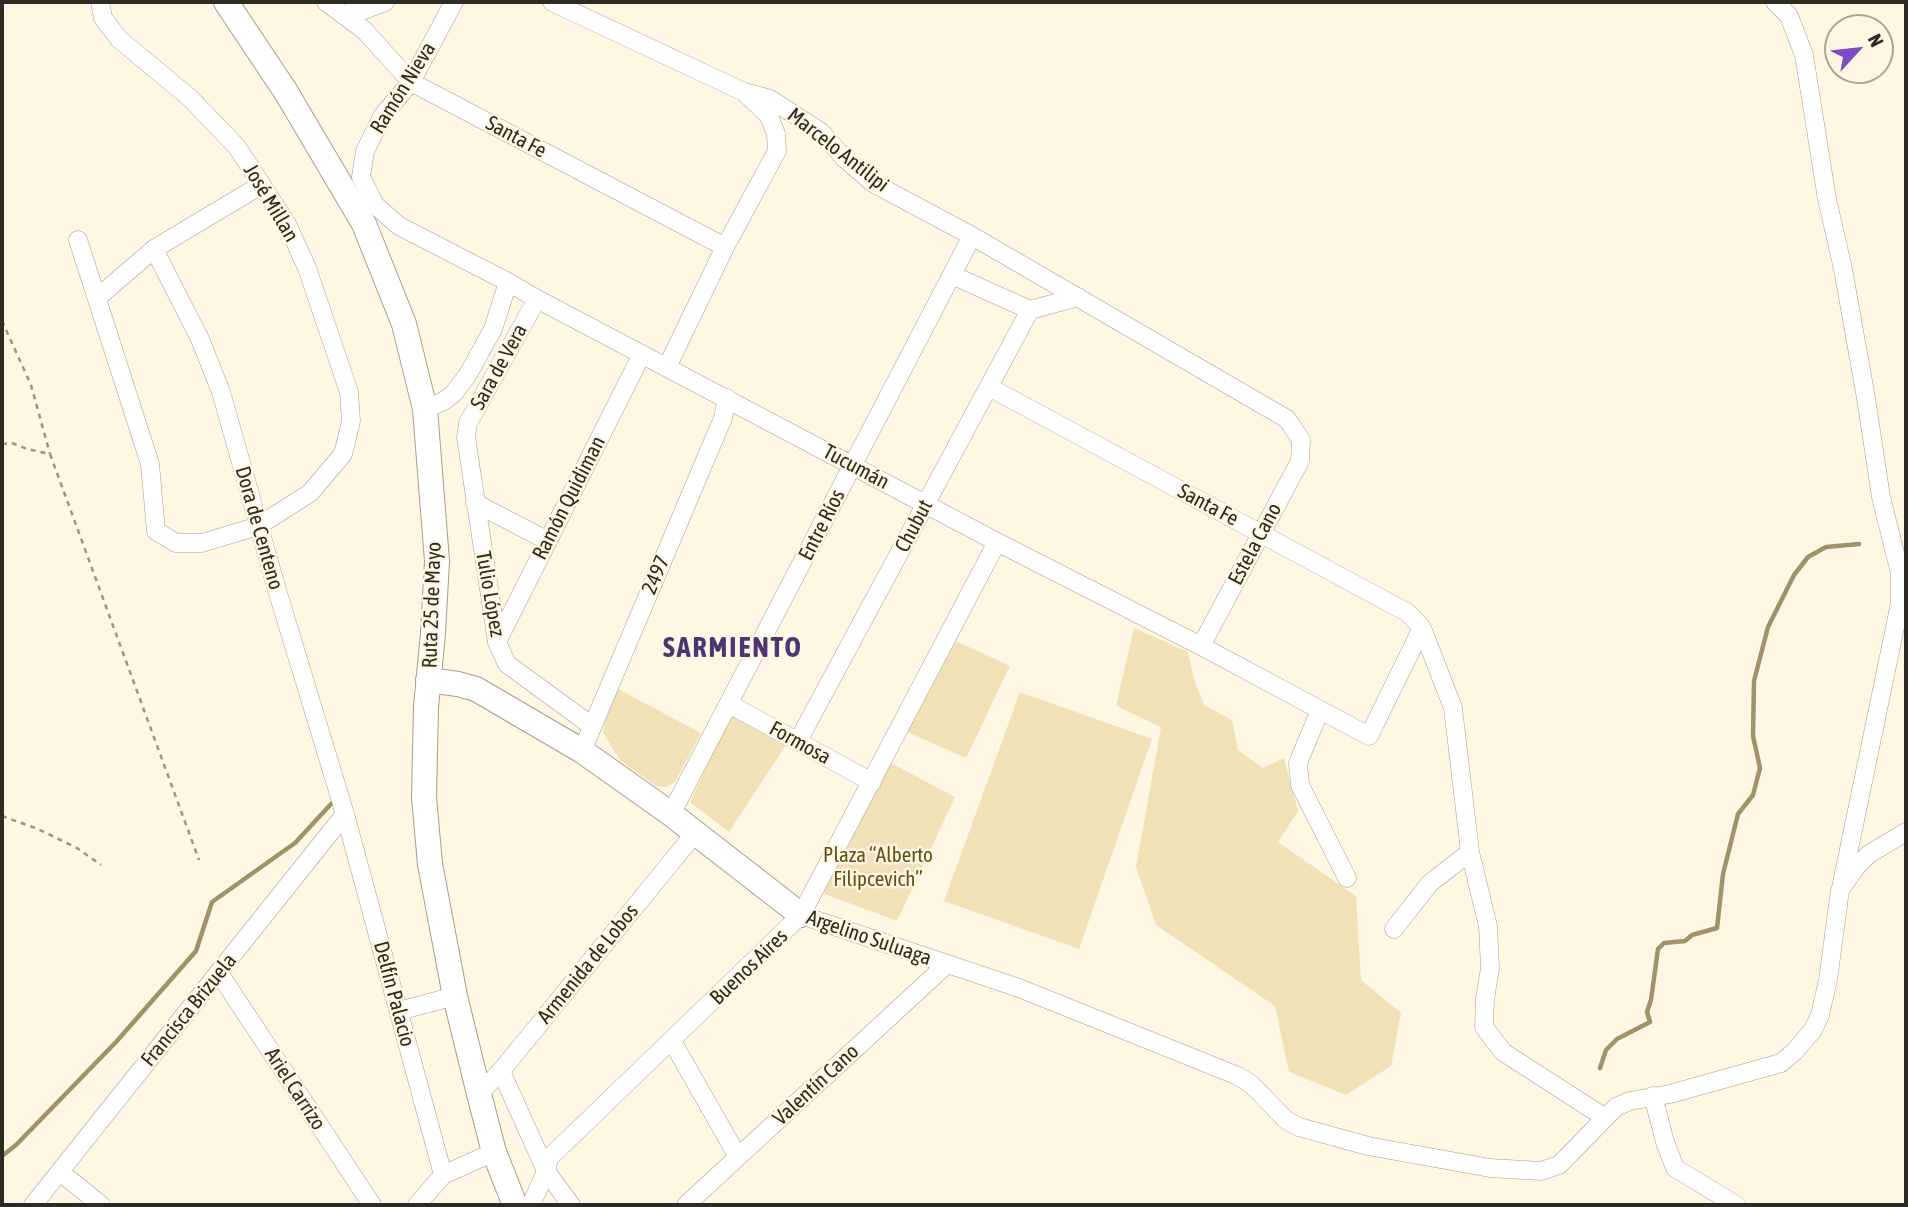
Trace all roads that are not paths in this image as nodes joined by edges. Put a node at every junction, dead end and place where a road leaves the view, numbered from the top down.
1 (100, 2) edge
2 (226, 2) edge
3 (326, 2) edge
4 (385, 2) edge
5 (454, 2) edge
6 (552, 2) edge
7 (1775, 2) edge
8 (344, 14) junction
9 (411, 82) junction
10 (744, 92) junction
11 (361, 177) joint
12 (261, 185) junction
13 (972, 236) junction
14 (78, 240) dead end
15 (725, 247) junction
16 (153, 249) junction
17 (952, 275) junction
18 (508, 282) junction
19 (1078, 297) junction
20 (97, 298) junction
21 (537, 299) junction
22 (1030, 310) junction
23 (642, 355) junction
24 (667, 367) junction
25 (989, 387) junction
26 (727, 398) junction
27 (425, 409) junction
28 (466, 437) joint
29 (1301, 440) joint
30 (853, 466) junction
31 (475, 503) junction
32 (926, 504) junction
33 (258, 526) junction
34 (1261, 534) junction
35 (548, 541) junction
36 (997, 542) junction
37 (1903, 574) edge
38 (1422, 628) junction
39 (497, 642) junction
40 (1200, 646) junction
41 (428, 680) junction
42 (729, 704) junction
43 (1320, 710) junction
44 (592, 726) junction
45 (798, 741) junction
46 (582, 751) junction
47 (872, 782) junction
48 (345, 814) junction
49 (671, 814) junction
50 (1906, 832) edge
51 (695, 833) junction
52 (1470, 852) junction
53 (1347, 878) dead end
54 (1840, 890) junction
55 (802, 915) junction
56 (1394, 929) dead end
57 (946, 965) junction
58 (219, 973) junction
59 (455, 996) junction
60 (399, 1011) junction
61 (672, 1041) junction
62 (502, 1071) junction
63 (479, 1094) junction
64 (1653, 1096) junction
65 (1604, 1117) junction
66 (494, 1152) junction
67 (738, 1157) junction
68 (546, 1171) junction
69 (60, 1172) junction
70 (443, 1175) junction
71 (33, 1205) edge
72 (101, 1205) edge
73 (372, 1205) edge
74 (416, 1205) edge
75 (515, 1205) edge
76 (531, 1205) edge
77 (571, 1205) edge
78 (686, 1205) edge
79 (1736, 1205) edge

1 - 12 street, José Millan
2 - 27 main road, Ruta 25 de Mayo
3 - 8 street, Santa Fe
4 - 8 street
5 - 9 street, Ramón Nieva
6 - 10 street, Marcelo Antilipi
7 - 37 street, Argelino Suluaga
8 - 9 street, Santa Fe
9 - 11 street, Ramón Nieva
9 - 15 street, Santa Fe
10 - 13 street, Marcelo Antilipi
10 - 15 street
11 - 18 street, Tucumán
12 - 16 street
12 - 33 street, José Millan
13 - 17 street, Entre Ríos
13 - 19 street, Marcelo Antilipi
14 - 20 street
15 - 24 street
16 - 20 street
16 - 33 street, Dora de Centeno
17 - 22 street
17 - 30 street, Entre Ríos
18 - 21 street, Tucumán
18 - 27 street
19 - 22 street
19 - 29 street, Marcelo Antilipi
20 - 33 street
21 - 23 street, Tucumán
21 - 28 street, Sara de Vera
22 - 25 street, Chubut
23 - 24 street, Tucumán
23 - 35 street, Ramón Quidiman
24 - 26 street, Tucumán
25 - 32 street, Chubut
25 - 34 street, Santa Fe
26 - 30 street, Tucumán
26 - 44 street, 2497
27 - 41 main road, Ruta 25 de Mayo
28 - 31 street, Tulio López
29 - 34 street, Estela Cano
30 - 32 street, Tucumán
30 - 42 street, Entre Ríos
31 - 35 street
31 - 39 street, Tulio López
32 - 36 street, Tucumán
32 - 45 street, Chubut
33 - 48 street, Dora de Centeno
34 - 38 street, Santa Fe
34 - 40 street, Estela Cano
35 - 39 street, Ramón Quidiman
36 - 40 street, Tucumán
36 - 47 street, Buenos Aires
37 - 54 street, Argelino Suluaga
38 - 43 street, Tucumán
38 - 52 street
39 - 44 street, Tulio López
40 - 43 street, Tucumán
41 - 46 main road, Argelino Suluaga
41 - 59 main road, Ruta 25 de Mayo
42 - 45 street, Formosa
42 - 49 street, Entre Ríos
43 - 53 street
44 - 46 street, 2497
45 - 47 street, Formosa
46 - 49 main road, Argelino Suluaga
47 - 55 street, Buenos Aires
48 - 58 street, Francisca Brizuela
48 - 60 street, Delfín Palacio
49 - 51 main road, Argelino Suluaga
50 - 54 street
51 - 55 main road, Argelino Suluaga
51 - 62 street, Armenida de Lobos
52 - 56 street
52 - 65 street
54 - 64 street, Argelino Suluaga
55 - 57 street, Argelino Suluaga
55 - 61 street, Buenos Aires
57 - 65 street, Argelino Suluaga
57 - 67 street, Valentín Cano
58 - 69 street, Francisca Brizuela
58 - 73 street, Ariel Carrizo
59 - 60 street
59 - 63 main road, Ruta 25 de Mayo
60 - 70 street, Delfín Palacio
61 - 67 street
61 - 68 street, Buenos Aires
62 - 63 street, Armenida de Lobos
62 - 68 street
63 - 66 main road, Ruta 25 de Mayo
64 - 65 street, Argelino Suluaga
64 - 79 street
66 - 70 street
66 - 75 main road, Ruta 25 de Mayo
67 - 78 street, Valentín Cano
68 - 76 street, Buenos Aires
68 - 77 street
69 - 71 street, Francisca Brizuela
69 - 72 street
70 - 74 street

